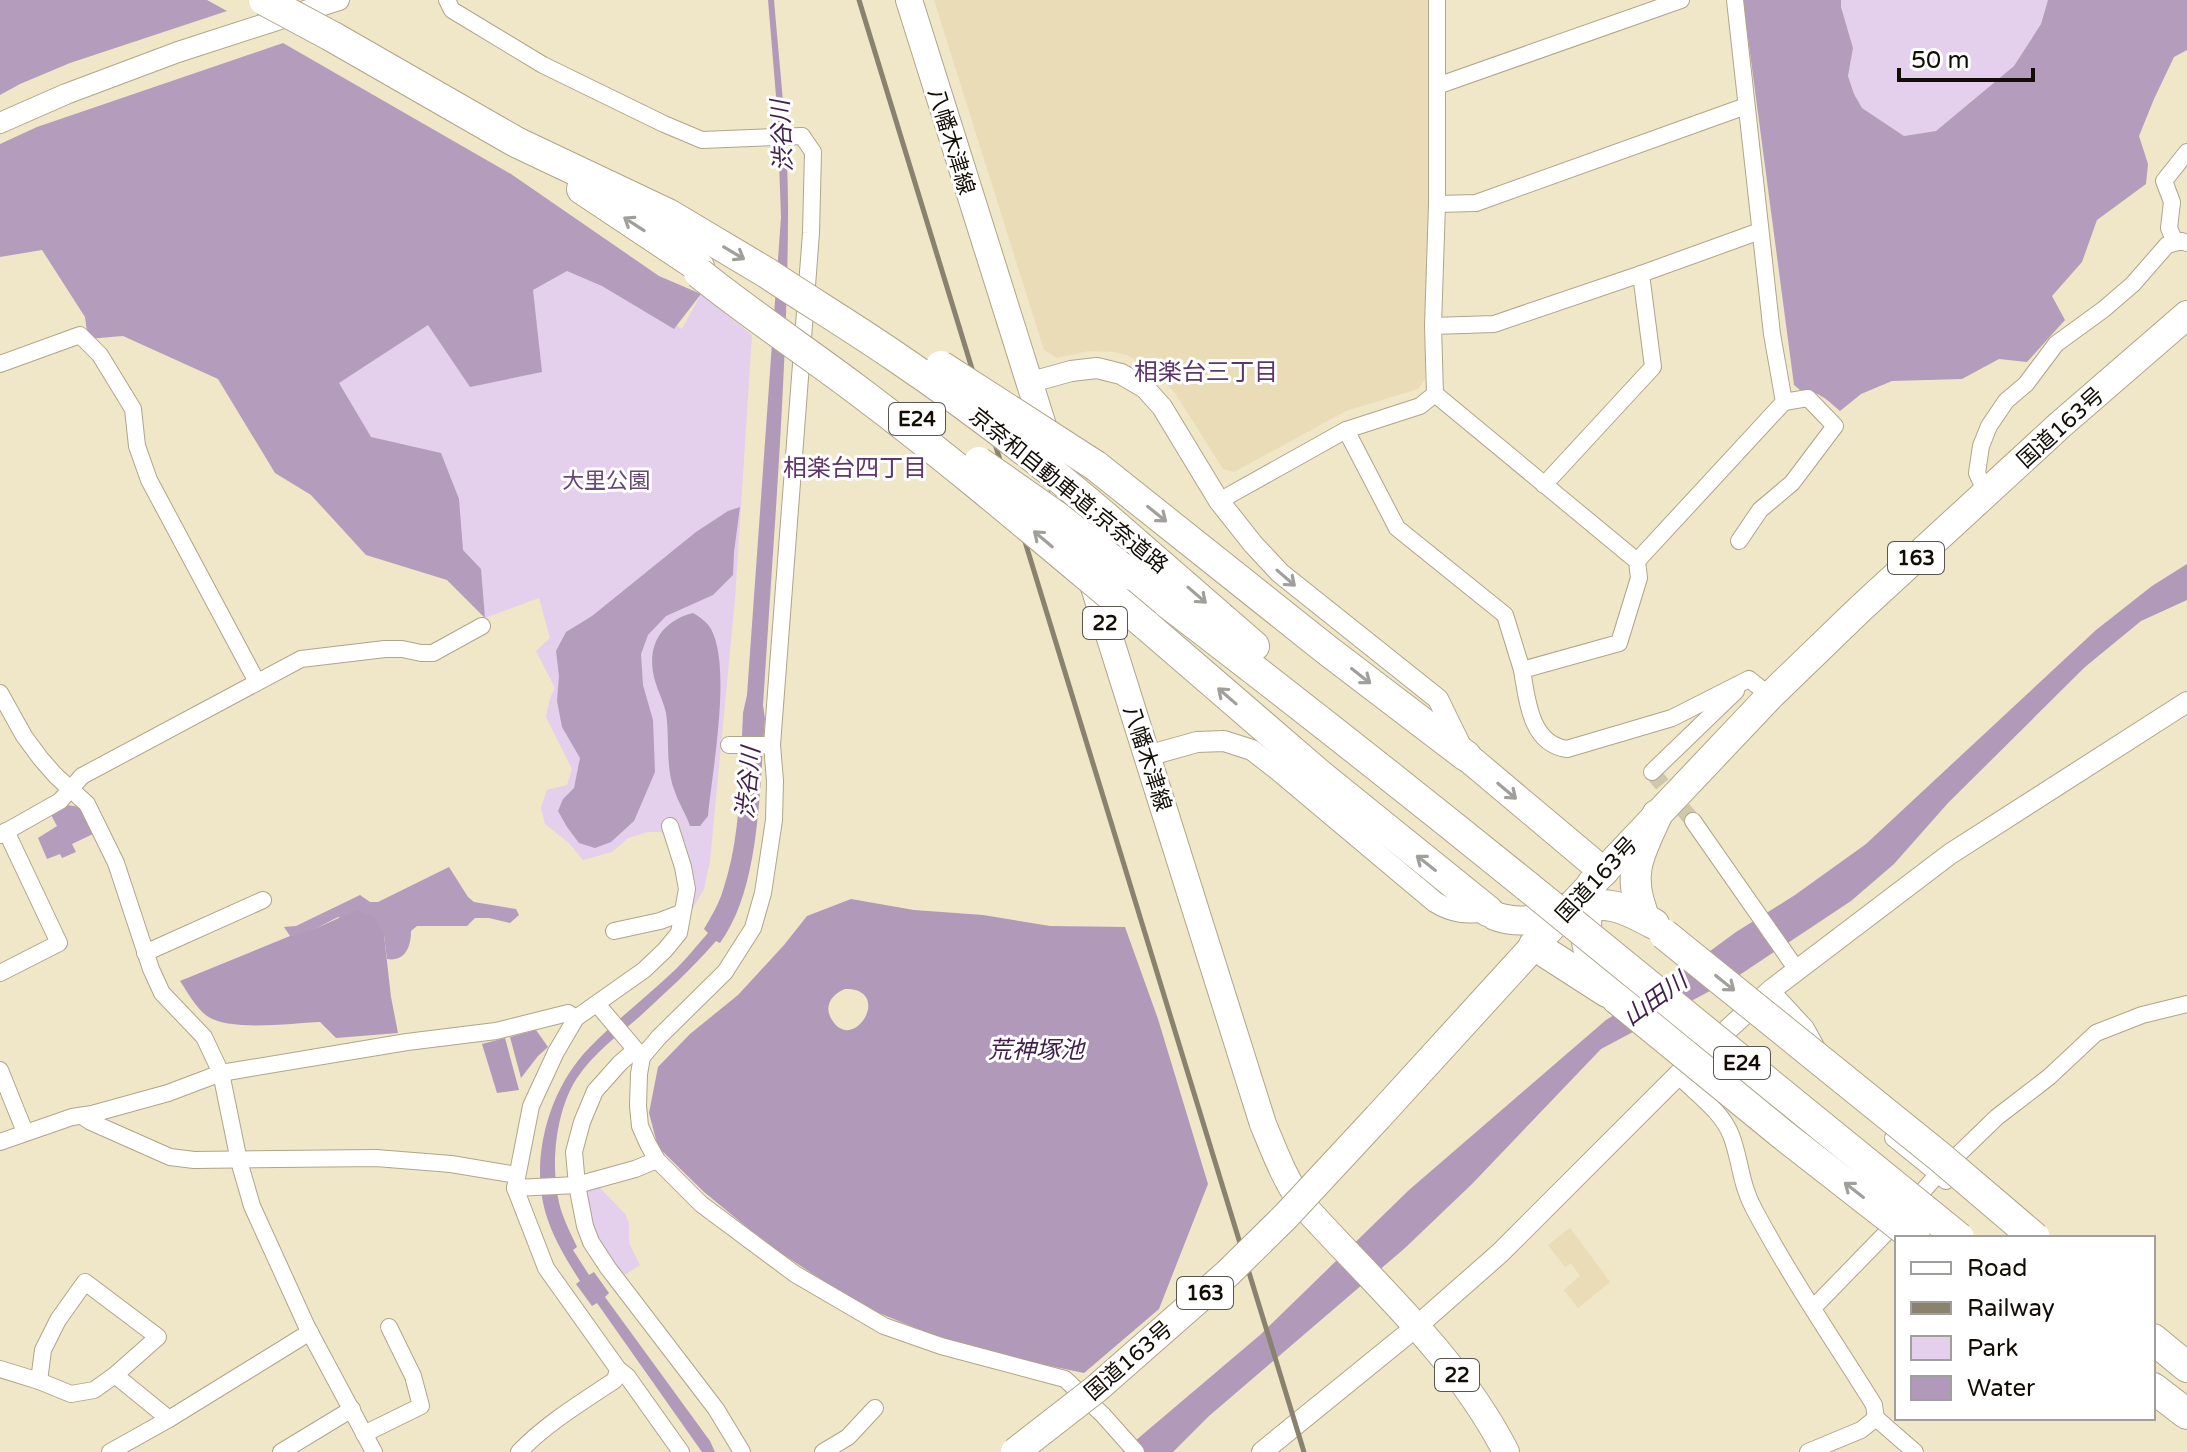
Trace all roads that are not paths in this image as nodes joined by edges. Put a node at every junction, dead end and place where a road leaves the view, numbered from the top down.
1 (264, 0) edge
2 (339, 0) edge
3 (447, 0) edge
4 (909, 0) edge
5 (1437, 0) edge
6 (1681, 0) edge
7 (1735, 0) edge
8 (1437, 86) junction
9 (1746, 106) junction
10 (0, 123) edge
11 (516, 142) junction
12 (2187, 152) edge
13 (1437, 204) junction
14 (1760, 231) junction
15 (2181, 242) edge
16 (699, 270) junction
17 (767, 273) junction
18 (1641, 274) junction
19 (2187, 315) edge
20 (1433, 326) junction
21 (0, 364) edge
22 (1028, 383) junction
23 (1435, 394) junction
24 (1784, 402) junction
25 (1346, 430) junction
26 (1544, 485) junction
27 (1986, 493) junction
28 (1219, 501) junction
29 (1739, 541) dead end
30 (1637, 561) junction
31 (482, 626) dead end
32 (1522, 670) junction
33 (257, 682) junction
34 (1759, 687) junction
35 (0, 693) edge
36 (2187, 702) edge
37 (729, 745) dead end
38 (772, 745) junction
39 (1147, 756) junction
40 (1466, 756) junction
41 (1380, 766) junction
42 (1652, 772) dead end
43 (71, 791) junction
44 (1653, 819) junction
45 (1693, 821) tunnel mouth
46 (670, 826) dead end
47 (1555, 831) junction
48 (3, 833) edge
49 (1580, 898) junction
50 (263, 900) dead end
51 (681, 913) junction
52 (1491, 914) junction
53 (1654, 923) junction
54 (614, 931) dead end
55 (1534, 945) junction
56 (145, 953) junction
57 (1792, 964) junction
58 (1588, 970) junction
59 (0, 973) edge
60 (1771, 990) junction
61 (1493, 991) junction
62 (2187, 1004) edge
63 (600, 1008) junction
64 (576, 1018) junction
65 (636, 1050) junction
66 (0, 1070) edge
67 (221, 1073) junction
68 (1678, 1075) junction
69 (6, 1096) edge
70 (82, 1116) junction
71 (25, 1132) junction
72 (0, 1142) edge
73 (657, 1160) junction
74 (239, 1161) junction
75 (1937, 1175) junction
76 (519, 1183) junction
77 (573, 1185) junction
78 (1912, 1236) edge
79 (1957, 1236) edge
80 (2029, 1236) edge
81 (2030, 1236) edge
82 (1813, 1308) junction
83 (1417, 1326) junction
84 (389, 1327) dead end
85 (310, 1332) junction
86 (2155, 1333) edge
87 (2155, 1341) edge
88 (2187, 1357) edge
89 (2187, 1367) edge
90 (0, 1369) edge
91 (618, 1369) junction
92 (115, 1375) junction
93 (39, 1381) junction
94 (2155, 1390) edge
95 (2155, 1406) edge
96 (875, 1408) dead end
97 (352, 1409) junction
98 (2187, 1414) edge
99 (1876, 1418) junction
100 (169, 1419) junction
101 (2187, 1427) edge
102 (364, 1434) junction
103 (521, 1451) edge
104 (110, 1452) edge
105 (281, 1452) edge
106 (374, 1452) edge
107 (681, 1452) edge
108 (742, 1452) edge
109 (823, 1452) edge
110 (1015, 1452) edge
111 (1136, 1452) edge
112 (1262, 1452) edge
113 (1506, 1452) edge
114 (1808, 1452) edge
115 (1915, 1452) edge

1 - 11 highway, 京奈和自動車道;京奈道路 / E24, bridge
2 - 10 street
3 - 38 street
4 - 22 main road, 八幡木津線 / 22
5 - 8 street
6 - 8 street
7 - 9 street
8 - 13 street
9 - 13 street
9 - 14 street
16 -> 11 highway, 京奈和自動車道;京奈道路 / E24
11 -> 17 highway, 京奈和自動車道;京奈道路 / E24
12 - 15 street
13 - 20 street
14 - 18 street
14 - 24 street
15 - 27 street
16 - 41 highway, 京奈和自動車道;京奈道路 / E24, bridge
52 -> 16 highway, bridge
17 -> 40 highway, bridge
17 -> 41 highway, 京奈和自動車道;京奈道路 / E24, bridge
18 - 20 street
18 - 26 street
19 - 27 highway, 国道163号 / 163
20 - 23 street
21 - 33 street
22 - 28 street
22 - 39 main road, 八幡木津線 / 22
23 - 25 street
23 - 26 street
24 - 29 street
24 - 30 street
25 - 28 street
25 - 32 street
26 - 30 street
27 - 34 highway, 国道163号 / 163
28 -> 40 street
30 - 32 street
31 - 33 street
32 - 34 street
33 - 43 street
34 - 42 street
34 - 44 highway, 国道163号 / 163
35 - 43 street
36 - 57 street
37 - 38 street
38 - 65 street
39 - 52 street
39 - 83 main road, 八幡木津線 / 22
40 -> 47 highway
41 - 79 highway, 京奈和自動車道;京奈道路 / E24, bridge
43 - 48 street
43 - 56 street
44 - 47 highway
44 - 49 highway, 国道163号 / 163
44 - 53 highway
45 - 57 street
46 - 51 street
47 - 49 highway
47 - 49 highway
48 - 59 street
49 - 52 highway
49 - 53 highway
49 - 55 highway, 国道163号 / 163
49 - 58 highway
50 - 56 street
51 - 54 street
51 - 63 street
52 - 55 highway
52 - 61 highway
53 -> 81 highway, bridge
55 - 58 highway
55 - 61 highway, 国道163号 / 163
56 - 67 street
57 - 60 street
78 -> 58 highway, bridge
60 - 68 street
60 - 75 street
61 - 110 highway, 国道163号 / 163, bridge
62 - 75 street
63 - 64 street
63 - 65 street
64 - 67 street
64 - 76 street
65 - 73 street
65 - 77 street
66 - 69 street
67 - 70 street
67 - 74 street
68 - 82 street
68 - 83 street
69 - 71 street
70 - 71 street
70 - 74 street
71 - 72 street
73 - 77 street
73 - 111 street
74 - 76 street
74 - 85 street
75 - 80 street
75 - 82 street
76 - 77 street
76 - 91 street
77 - 108 street
82 - 99 street
83 - 112 street
83 - 113 main road, 八幡木津線 / 22
84 - 102 street
85 - 97 street
85 - 100 street
86 - 88 street
87 - 89 highway
90 - 93 street
91 - 103 street
91 - 107 street
92 - 93 street
92 - 93 street
92 - 100 street
94 - 98 highway
95 - 101 highway
96 - 109 street
97 - 102 street
97 - 105 street
99 - 114 street
99 - 115 street
100 - 104 street
102 - 106 street

